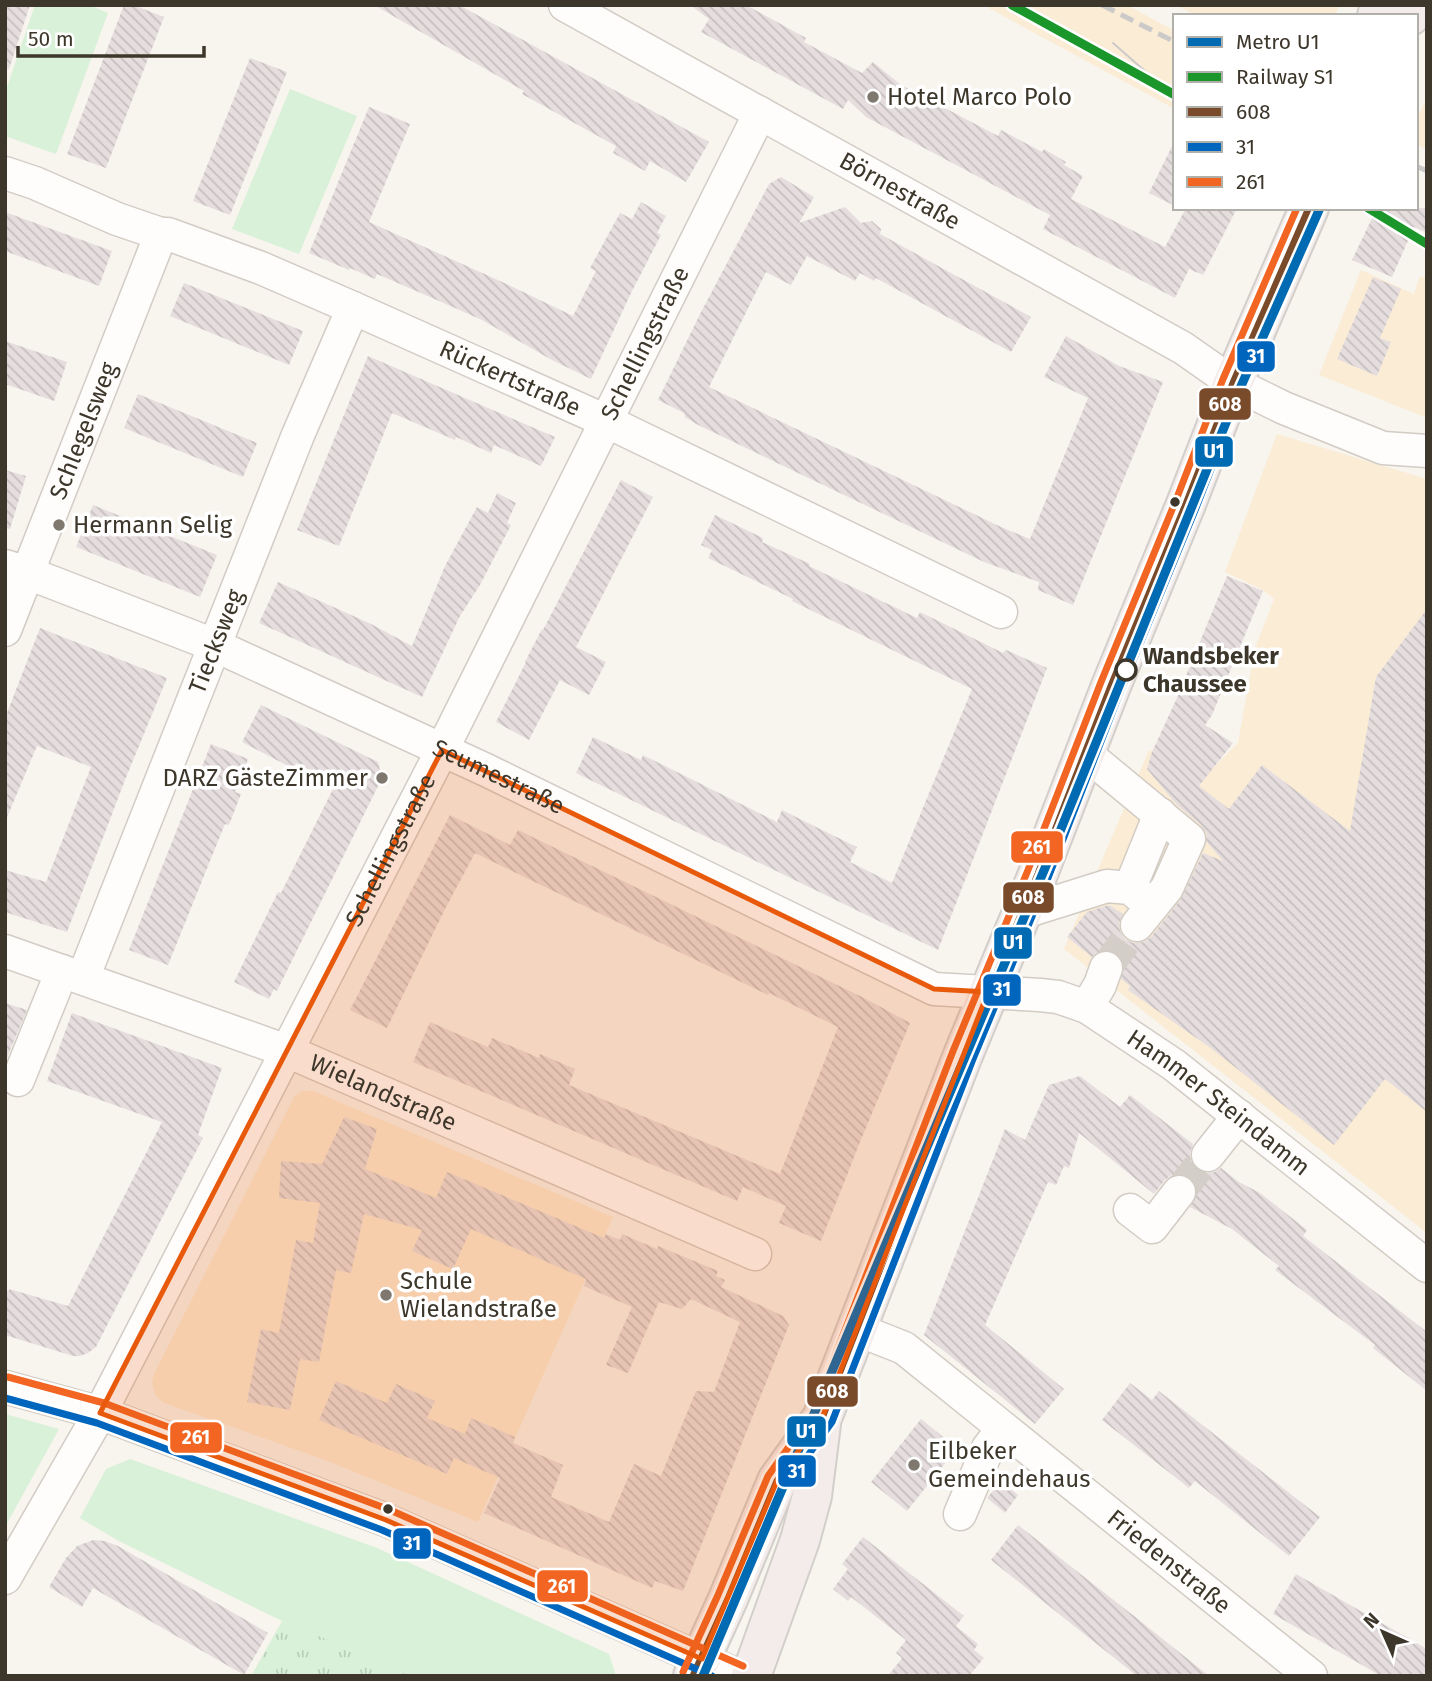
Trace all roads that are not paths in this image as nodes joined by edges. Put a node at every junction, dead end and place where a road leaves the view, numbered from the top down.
1 (565, 5) edge
2 (760, 113) junction
3 (5, 173) edge
4 (1305, 218) edge
5 (161, 234) junction
6 (353, 308) junction
7 (1233, 383) junction
8 (606, 421) junction
9 (1427, 451) edge
10 (16, 569) edge
11 (1001, 612) dead end
12 (5, 630) edge
13 (214, 645) junction
14 (442, 750) junction
15 (1085, 753) junction
16 (1021, 913) junction
17 (5, 951) edge
18 (1106, 968) tunnel mouth
19 (73, 974) junction
20 (988, 992) junction
21 (1087, 1007) junction
22 (287, 1051) junction
23 (18, 1080) dead end
24 (1240, 1116) junction
25 (1208, 1155) tunnel mouth
26 (1179, 1192) tunnel mouth
27 (1130, 1210) dead end
28 (755, 1254) dead end
29 (1427, 1266) edge
30 (856, 1329) junction
31 (5, 1387) edge
32 (100, 1413) junction
33 (822, 1418) junction
34 (1003, 1428) junction
35 (960, 1514) dead end
36 (5, 1577) edge
37 (698, 1667) edge
38 (739, 1676) edge
39 (751, 1676) edge
40 (1311, 1676) edge

1 - 2 street, Börnestraße
2 - 7 street, Börnestraße
2 - 8 street, Schellingstraße
3 - 5 street, Rückertstraße
4 - 7 main road
5 - 6 street, Rückertstraße
5 - 10 street, Schlegelsweg
6 - 8 street, Rückertstraße
6 - 13 street, Tiecksweg
7 - 9 street, Börnestraße
7 - 15 main road
8 - 11 street, Rückertstraße
8 - 14 street, Schellingstraße
10 - 12 street, Schlegelsweg
10 - 13 street, Seumestraße
13 - 14 street, Seumestraße
13 - 19 street, Tiecksweg
14 - 20 street, Seumestraße
14 - 22 street, Schellingstraße
15 - 16 main road
15 - 16 street
16 - 20 main road
17 - 19 street, Wielandstraße
18 - 21 street
19 - 22 street, Wielandstraße
19 - 23 street, Tiecksweg
20 - 21 street, Hammer Steindamm
20 - 30 main road
21 - 24 street, Hammer Steindamm
22 - 28 street, Wielandstraße
22 - 32 street, Schellingstraße
24 - 25 street
24 - 29 street, Hammer Steindamm
26 - 27 street
30 - 33 main road
30 - 34 street, Friedenstraße
31 - 32 street
32 - 36 street, Schellingstraße
32 - 37 street
33 - 37 main road
33 - 39 main road
34 - 35 street
34 - 40 street, Friedenstraße
37 - 38 street

